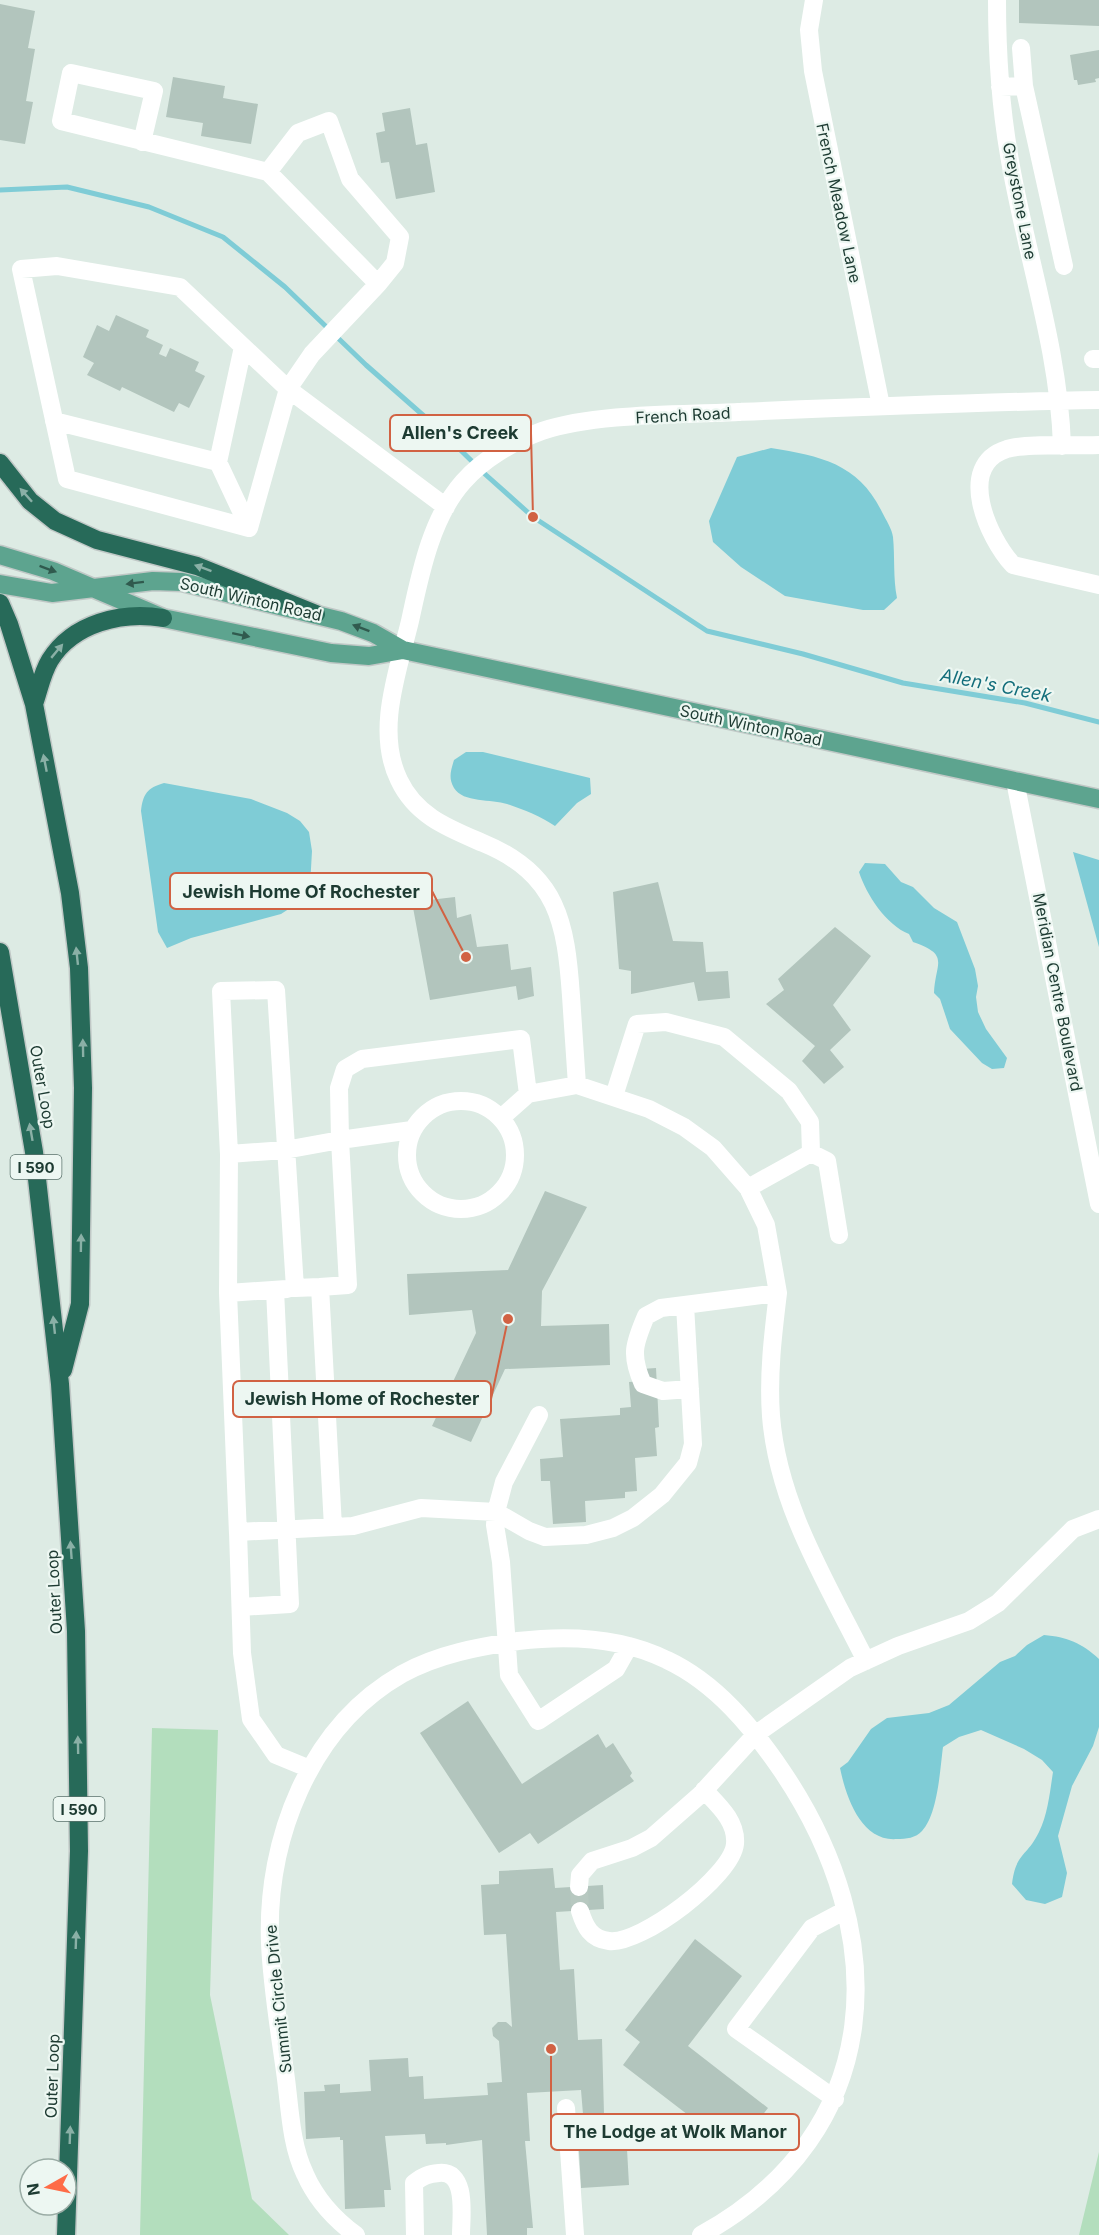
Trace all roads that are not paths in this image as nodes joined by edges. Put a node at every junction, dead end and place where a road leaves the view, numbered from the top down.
1 (814, 0) edge
2 (998, 0) edge
3 (1022, 48) dead end
4 (1024, 86) junction
5 (1000, 87) junction
6 (142, 142) junction
7 (268, 172) junction
8 (1064, 267) dead end
9 (378, 284) junction
10 (243, 347) junction
11 (288, 389) junction
12 (1061, 400) junction
13 (1099, 400) edge
14 (881, 406) junction
15 (54, 421) junction
16 (1099, 445) edge
17 (1062, 446) junction
18 (218, 462) junction
19 (0, 463) edge
20 (450, 501) junction
21 (249, 528) junction
22 (0, 555) edge
23 (0, 584) edge
24 (1099, 585) edge
25 (93, 589) junction
26 (0, 603) edge
27 (316, 614) junction
28 (163, 618) junction
29 (403, 650) junction
30 (34, 704) junction
31 (1015, 781) junction
32 (1099, 799) edge
33 (0, 952) edge
34 (577, 1085) junction
35 (528, 1094) junction
36 (614, 1096) junction
37 (501, 1118) junction
38 (412, 1130) junction
39 (340, 1140) junction
40 (285, 1150) junction
41 (811, 1153) junction
42 (229, 1154) junction
43 (748, 1188) junction
44 (1098, 1199) edge
45 (839, 1234) dead end
46 (320, 1287) junction
47 (295, 1288) junction
48 (275, 1290) junction
49 (228, 1293) junction
50 (778, 1293) junction
51 (685, 1305) junction
52 (60, 1384) junction
53 (690, 1389) junction
54 (539, 1415) dead end
55 (496, 1512) junction
56 (1099, 1519) edge
57 (333, 1527) junction
58 (286, 1529) junction
59 (238, 1534) junction
60 (241, 1607) junction
61 (507, 1643) junction
62 (629, 1646) junction
63 (866, 1661) junction
64 (756, 1734) junction
65 (310, 1769) junction
66 (704, 1790) junction
67 (579, 1887) tunnel mouth
68 (580, 1911) tunnel mouth
69 (844, 1911) junction
70 (835, 2099) junction
71 (566, 2108) dead end
72 (66, 2235) edge
73 (356, 2235) edge
74 (415, 2235) edge
75 (461, 2235) edge
76 (575, 2235) edge
77 (701, 2235) edge

1 - 14 street, French Meadow Lane
2 - 5 street, Greystone Lane
3 - 4 street
4 - 5 street
4 - 8 street
5 - 12 street, Greystone Lane
6 - 6 street
6 - 7 street
7 - 9 street
7 - 9 street
9 - 11 street
10 - 11 street
10 - 15 street
10 - 18 street
11 - 20 street
11 - 21 street
12 - 13 street, French Road
12 - 14 street, French Road
12 - 17 street, Greystone Lane
14 - 20 street, French Road
15 - 18 street
15 - 21 street
16 - 17 street
17 - 24 street
18 - 21 street
27 -> 19 highway
20 - 29 street, French Road
22 -> 25 main road, South Winton Road
23 - 25 main road, South Winton Road
27 -> 25 main road, South Winton Road
25 - 28 main road, South Winton Road
26 - 30 highway
29 -> 27 main road, South Winton Road
28 -> 29 main road, South Winton Road
30 -> 28 highway
29 - 31 main road, South Winton Road
29 - 34 street, French Road
52 -> 30 highway
31 - 32 main road, South Winton Road
31 - 44 street, Meridian Centre Boulevard
52 -> 33 highway, Outer Loop / I 590
34 - 35 street
34 - 36 street
35 - 37 street
35 - 39 street
36 - 41 street
36 - 43 street
37 - 38 street
37 - 38 street
38 - 39 street
39 - 40 street
39 - 46 street
40 - 42 street
40 - 42 street
40 - 47 street
41 - 43 street
41 - 45 street
42 - 49 street
43 - 50 street
46 - 47 street
46 - 57 street
47 - 48 street
48 - 49 street
48 - 58 street
49 - 59 street
50 - 51 street
50 - 63 street
51 - 53 street
51 - 53 street
72 -> 52 highway, Outer Loop / I 590
53 - 55 street
54 - 55 street
55 - 57 street
55 - 61 street
56 - 63 street
57 - 58 street
58 - 59 street
58 - 60 street
59 - 60 street
60 - 65 street
61 - 62 street, Summit Circle Drive
61 - 62 street
61 - 65 street, Summit Circle Drive
62 - 64 street, Summit Circle Drive
63 - 64 street
64 - 66 street
64 - 69 street, Summit Circle Drive
65 - 73 street, Summit Circle Drive
66 - 67 street
66 - 68 street
69 - 70 street, Summit Circle Drive
69 - 70 street
70 - 77 street, Summit Circle Drive
71 - 76 street
74 - 75 street

